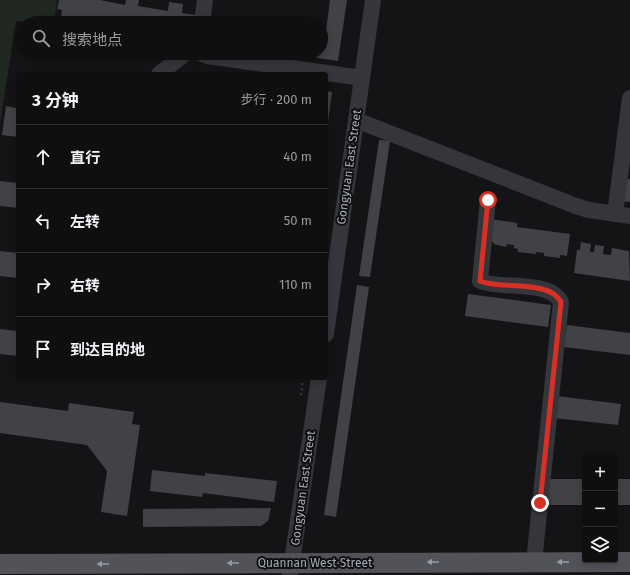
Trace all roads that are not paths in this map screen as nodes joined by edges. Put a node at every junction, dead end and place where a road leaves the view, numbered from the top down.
1 (205, 0) edge
2 (373, 0) edge
3 (203, 16) edge
4 (177, 60) edge
5 (235, 60) edge
6 (162, 72) edge
7 (320, 72) edge
8 (328, 73) edge
9 (362, 78) junction
10 (630, 98) edge
11 (356, 120) junction
12 (488, 200) dead end
13 (623, 215) edge
14 (328, 320) edge
15 (319, 380) edge
16 (534, 562) junction
17 (630, 562) edge
18 (0, 564) edge
19 (291, 569) edge

1 - 3 street
2 - 9 street, Gongyuan East Street
4 - 6 street
5 - 7 street
8 - 9 street
9 - 11 street, Gongyuan East Street
10 - 13 street
11 - 13 street
11 - 14 street, Gongyuan East Street
12 - 16 street
15 - 19 street, Gongyuan East Street
17 -> 16 main road, Quannan West Street
16 -> 19 main road, Quannan West Street
19 -> 18 main road, Quannan West Street

